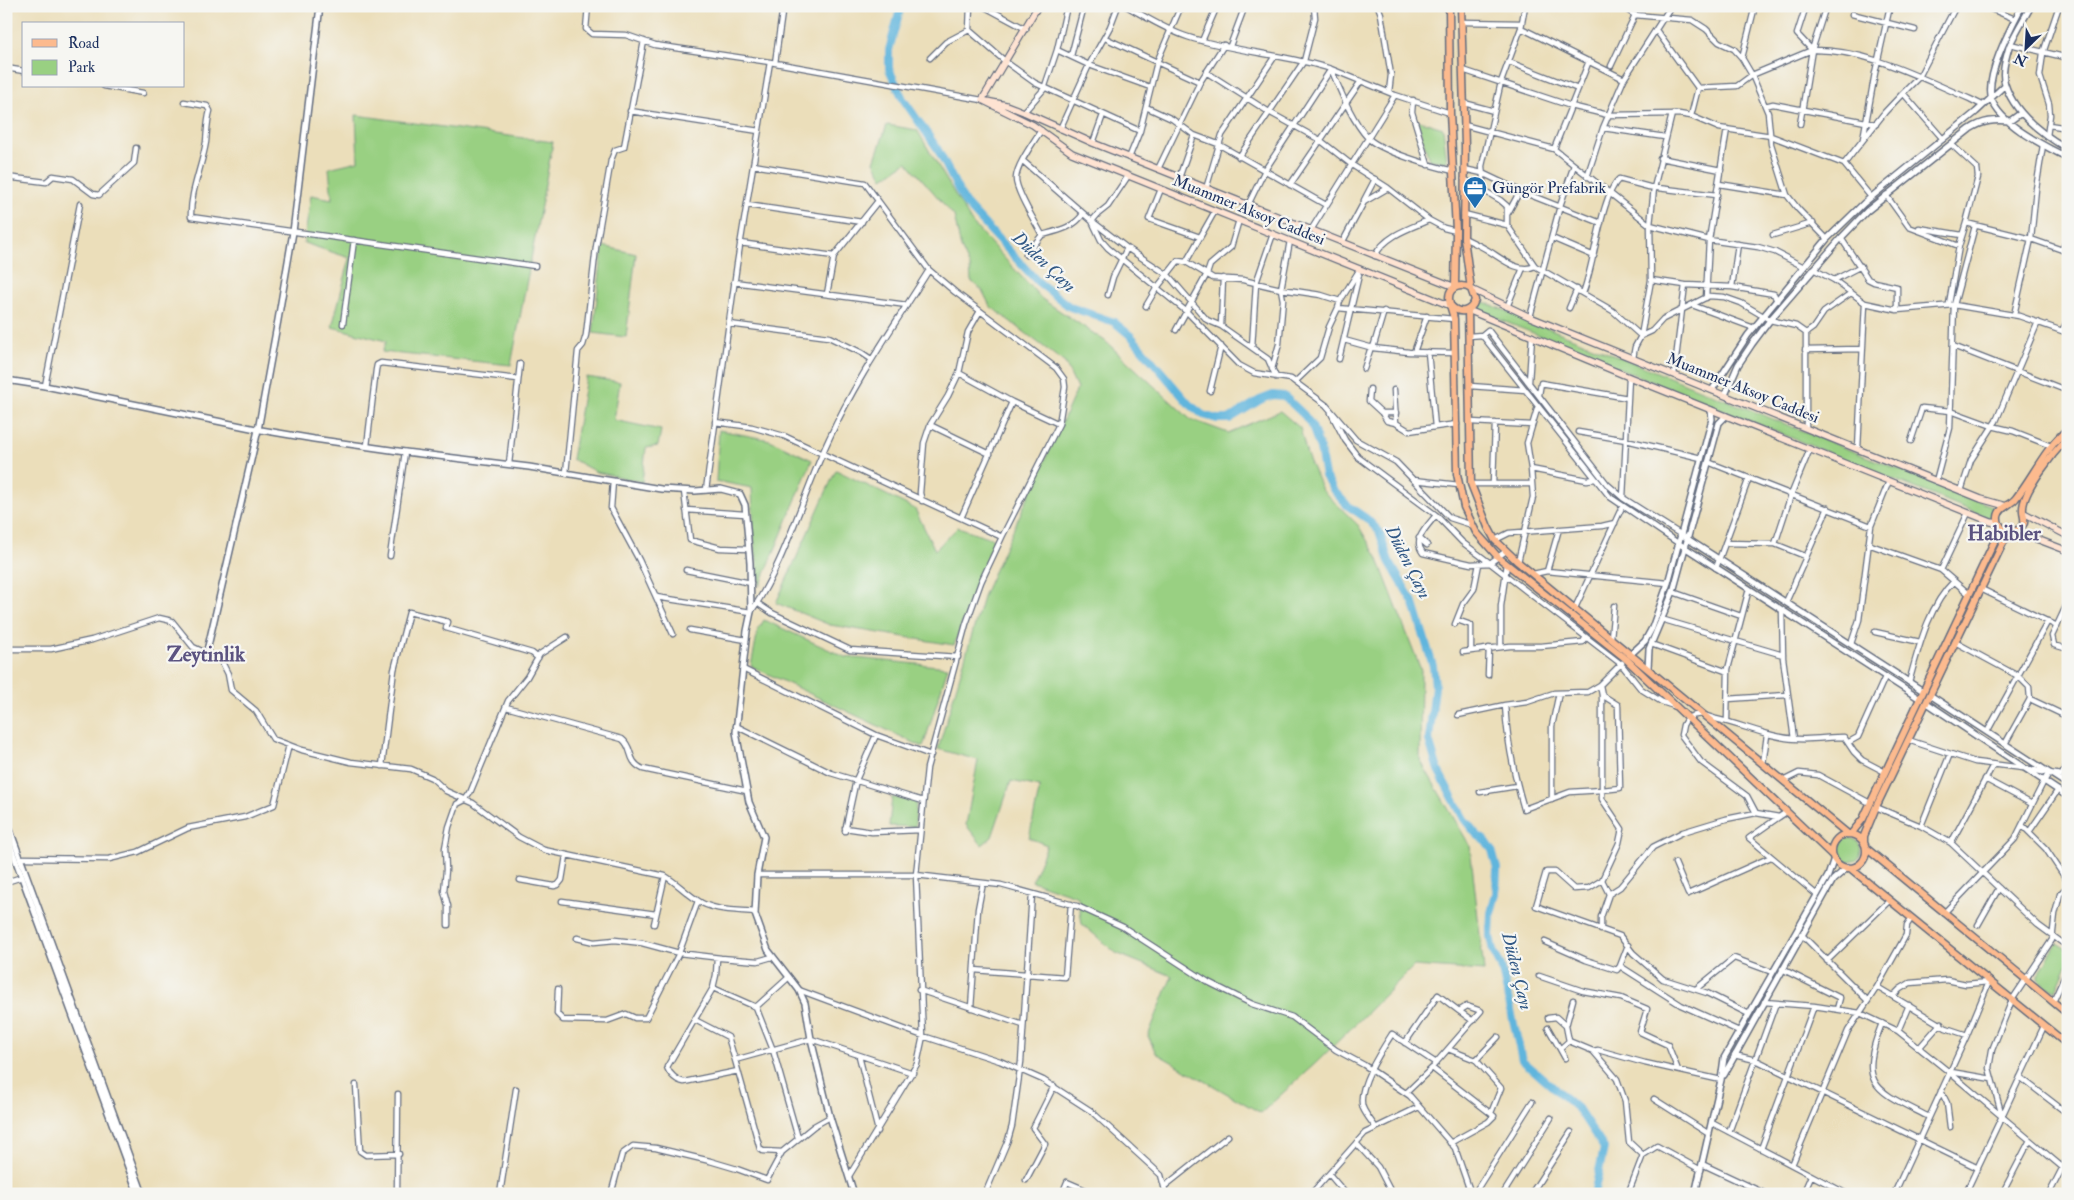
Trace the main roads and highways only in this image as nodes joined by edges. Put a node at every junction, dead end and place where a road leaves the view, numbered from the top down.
1 (1038, 6) edge
2 (1449, 6) edge
3 (1461, 6) edge
4 (982, 100) junction
5 (1455, 287) junction
6 (1471, 289) junction
7 (1451, 306) junction
8 (1468, 310) junction
9 (2068, 429) edge
10 (2068, 437) edge
11 (2008, 506) junction
12 (2023, 512) junction
13 (2000, 524) junction
14 (2014, 532) junction
15 (2068, 536) edge
16 (2068, 550) edge
17 (1626, 659) junction
18 (1873, 805) junction
19 (1849, 834) junction
20 (1865, 846) junction
21 (1833, 857) junction
22 (1849, 867) junction
23 (2068, 1014) edge
24 (2068, 1045) edge

1 - 4 main road
2 - 5 main road
3 - 6 main road
4 - 5 main road, Muammer Aksoy Caddesi
4 - 7 main road, Muammer Aksoy Caddesi
5 - 6 main road
5 - 7 main road
6 - 8 main road
6 - 11 main road, Muammer Aksoy Caddesi
7 - 8 main road
7 - 17 main road
8 - 13 main road, Muammer Aksoy Caddesi
8 - 17 main road
9 - 11 main road
10 - 12 main road
11 - 12 main road
11 - 13 main road
12 - 14 main road
12 - 15 main road
13 - 14 main road
13 - 18 main road
14 - 16 main road
14 - 18 main road
17 - 19 main road
17 - 21 main road
18 - 19 main road
18 - 20 main road
19 - 20 main road
19 - 21 main road
20 - 22 main road
20 - 23 main road
21 - 22 main road
22 - 24 main road

